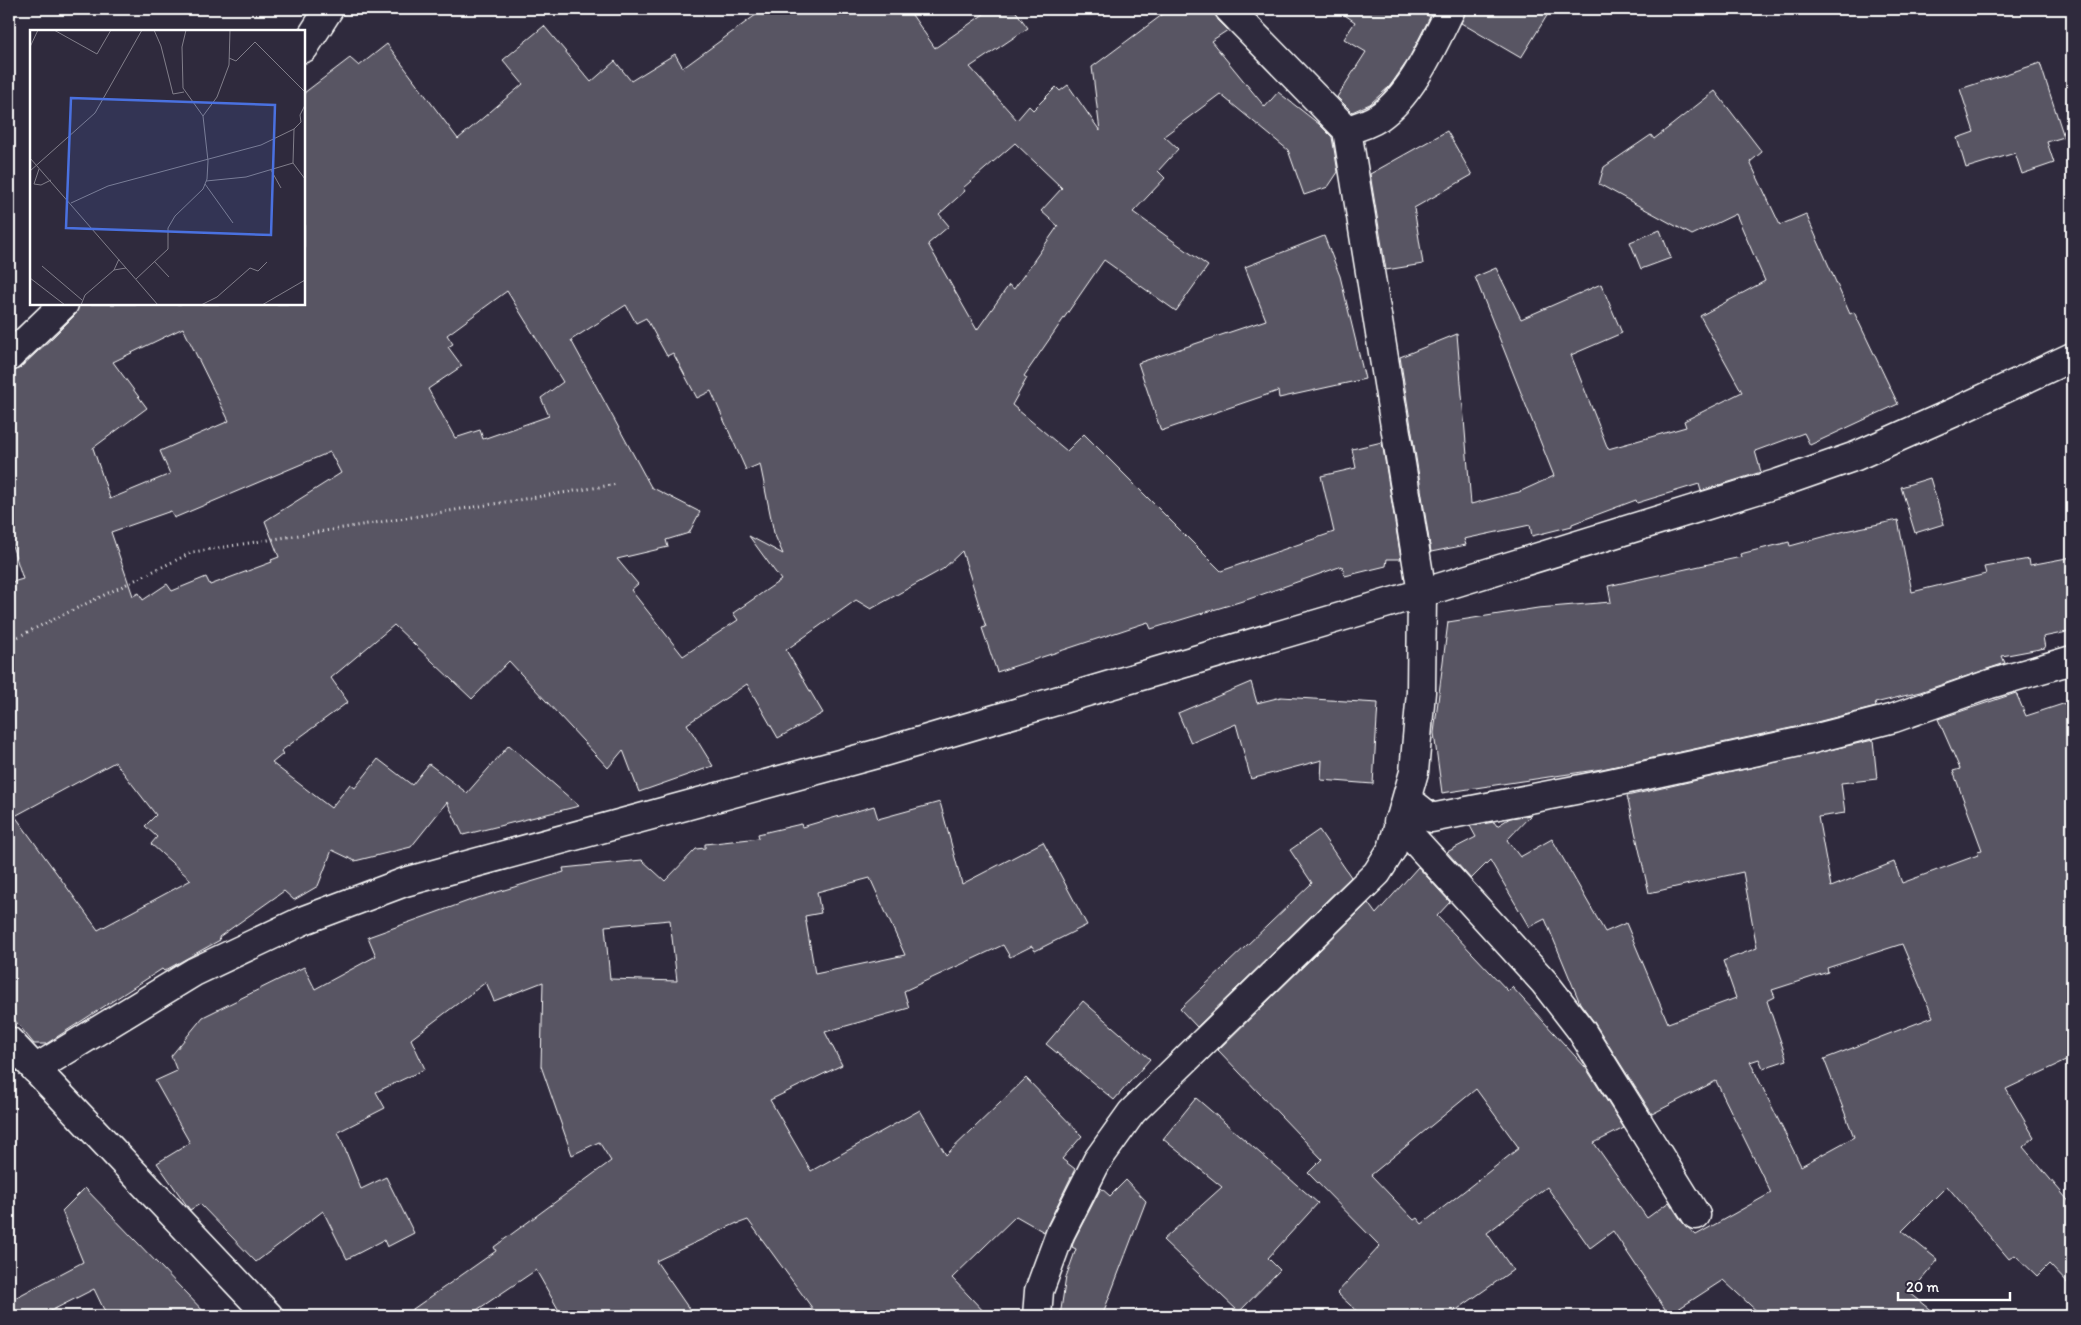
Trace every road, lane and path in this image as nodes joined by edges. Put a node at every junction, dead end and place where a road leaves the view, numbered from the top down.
1 (329, 9) edge
2 (1229, 9) edge
3 (1451, 9) edge
4 (305, 46) edge
5 (1347, 130) junction
6 (63, 305) edge
7 (9, 357) edge
8 (2072, 357) edge
9 (618, 484) dead end
10 (1422, 593) junction
11 (9, 641) edge
12 (2070, 664) edge
13 (1402, 810) junction
14 (9, 1041) edge
15 (35, 1069) junction
16 (1696, 1215) dead end
17 (269, 1316) edge
18 (1037, 1316) edge

1 - 4 street
2 - 5 street
3 - 5 street
5 - 10 street
6 - 7 street
8 - 10 street
9 - 11 path
10 - 13 street
10 - 15 street
12 - 13 street
13 - 16 street
13 - 18 street
14 - 15 street
15 - 17 street

